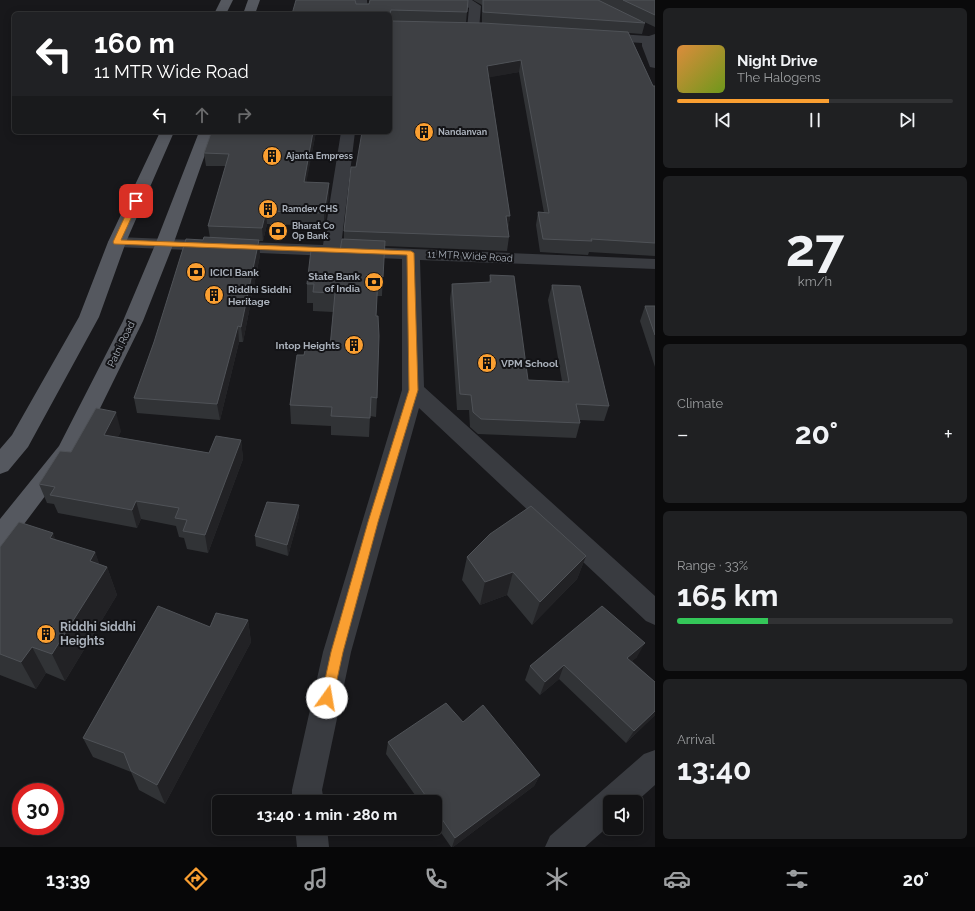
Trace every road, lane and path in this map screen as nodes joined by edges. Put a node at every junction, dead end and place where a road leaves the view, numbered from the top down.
1 (227, 0) edge
2 (254, 0) edge
3 (361, 0) edge
4 (463, 0) edge
5 (221, 12) edge
6 (250, 12) edge
7 (362, 12) edge
8 (641, 27) edge
9 (458, 28) edge
10 (589, 36) edge
11 (654, 37) edge
12 (655, 64) edge
13 (166, 134) edge
14 (205, 134) edge
15 (348, 134) edge
16 (117, 242) junction
17 (164, 245) junction
18 (331, 251) junction
19 (411, 253) junction
20 (655, 264) edge
21 (413, 390) junction
22 (0, 465) edge
23 (0, 537) edge
24 (655, 613) edge
25 (655, 765) edge
26 (307, 795) edge
27 (620, 795) edge
28 (603, 810) edge
29 (312, 835) edge
30 (313, 847) edge
31 (561, 847) edge

1 - 5 main road
2 - 6 main road
3 - 7 street
4 - 9 street
8 - 11 street
10 - 11 street
11 - 12 street
13 - 16 main road
14 - 17 main road, Patni Road
15 - 18 street
16 - 17 street, 11 MTR Wide Road
16 - 22 main road
17 - 18 street, 11 MTR Wide Road
17 - 23 main road, Patni Road
18 - 19 street, 11 MTR Wide Road
19 - 20 street, 11 MTR Wide Road
19 - 21 street
21 - 24 street
21 - 26 street
25 - 27 street
28 - 31 street
29 - 30 street

